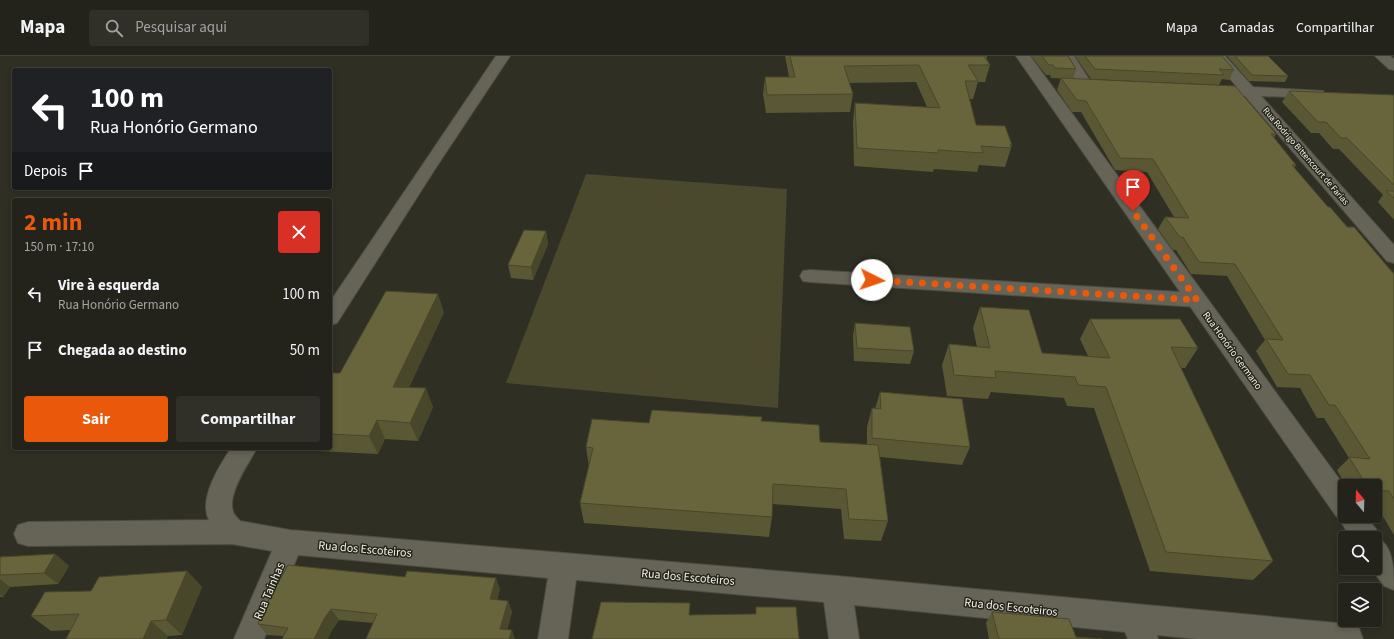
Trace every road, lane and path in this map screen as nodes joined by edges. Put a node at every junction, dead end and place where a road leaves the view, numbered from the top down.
1 (503, 56) edge
2 (1023, 56) edge
3 (1067, 56) edge
4 (1218, 56) edge
5 (1382, 56) edge
6 (1394, 66) edge
7 (1063, 84) junction
8 (1100, 85) edge
9 (1194, 89) edge
10 (1249, 91) junction
11 (1333, 95) edge
12 (1394, 257) edge
13 (810, 276) dead end
14 (1197, 300) junction
15 (332, 315) edge
16 (244, 450) edge
17 (1338, 498) edge
18 (232, 532) junction
19 (28, 534) dead end
20 (290, 542) junction
21 (1382, 560) edge
22 (564, 567) junction
23 (1394, 577) edge
24 (837, 590) junction
25 (1139, 629) edge
26 (249, 639) edge
27 (553, 639) edge
28 (844, 639) edge
29 (1348, 639) edge

1 - 15 street
2 - 7 street, Rua Honório Germano
3 - 7 street
4 - 10 street, Rua Rodrigo Bittencourt de Farias
5 - 6 street
7 - 8 street
7 - 14 street, Rua Honório Germano
9 - 10 street
10 - 11 street
10 - 12 street, Rua Rodrigo Bittencourt de Farias
13 - 14 street
14 - 17 street, Rua Honório Germano
16 - 18 street
18 - 19 street, Rua dos Escoteiros
18 - 20 street, Rua dos Escoteiros
20 - 22 street, Rua dos Escoteiros
20 - 26 street, Rua Tainhas
21 - 23 street
22 - 24 street, Rua dos Escoteiros
22 - 27 street
24 - 25 street, Rua dos Escoteiros
24 - 28 street
25 - 29 street, Rua dos Escoteiros

